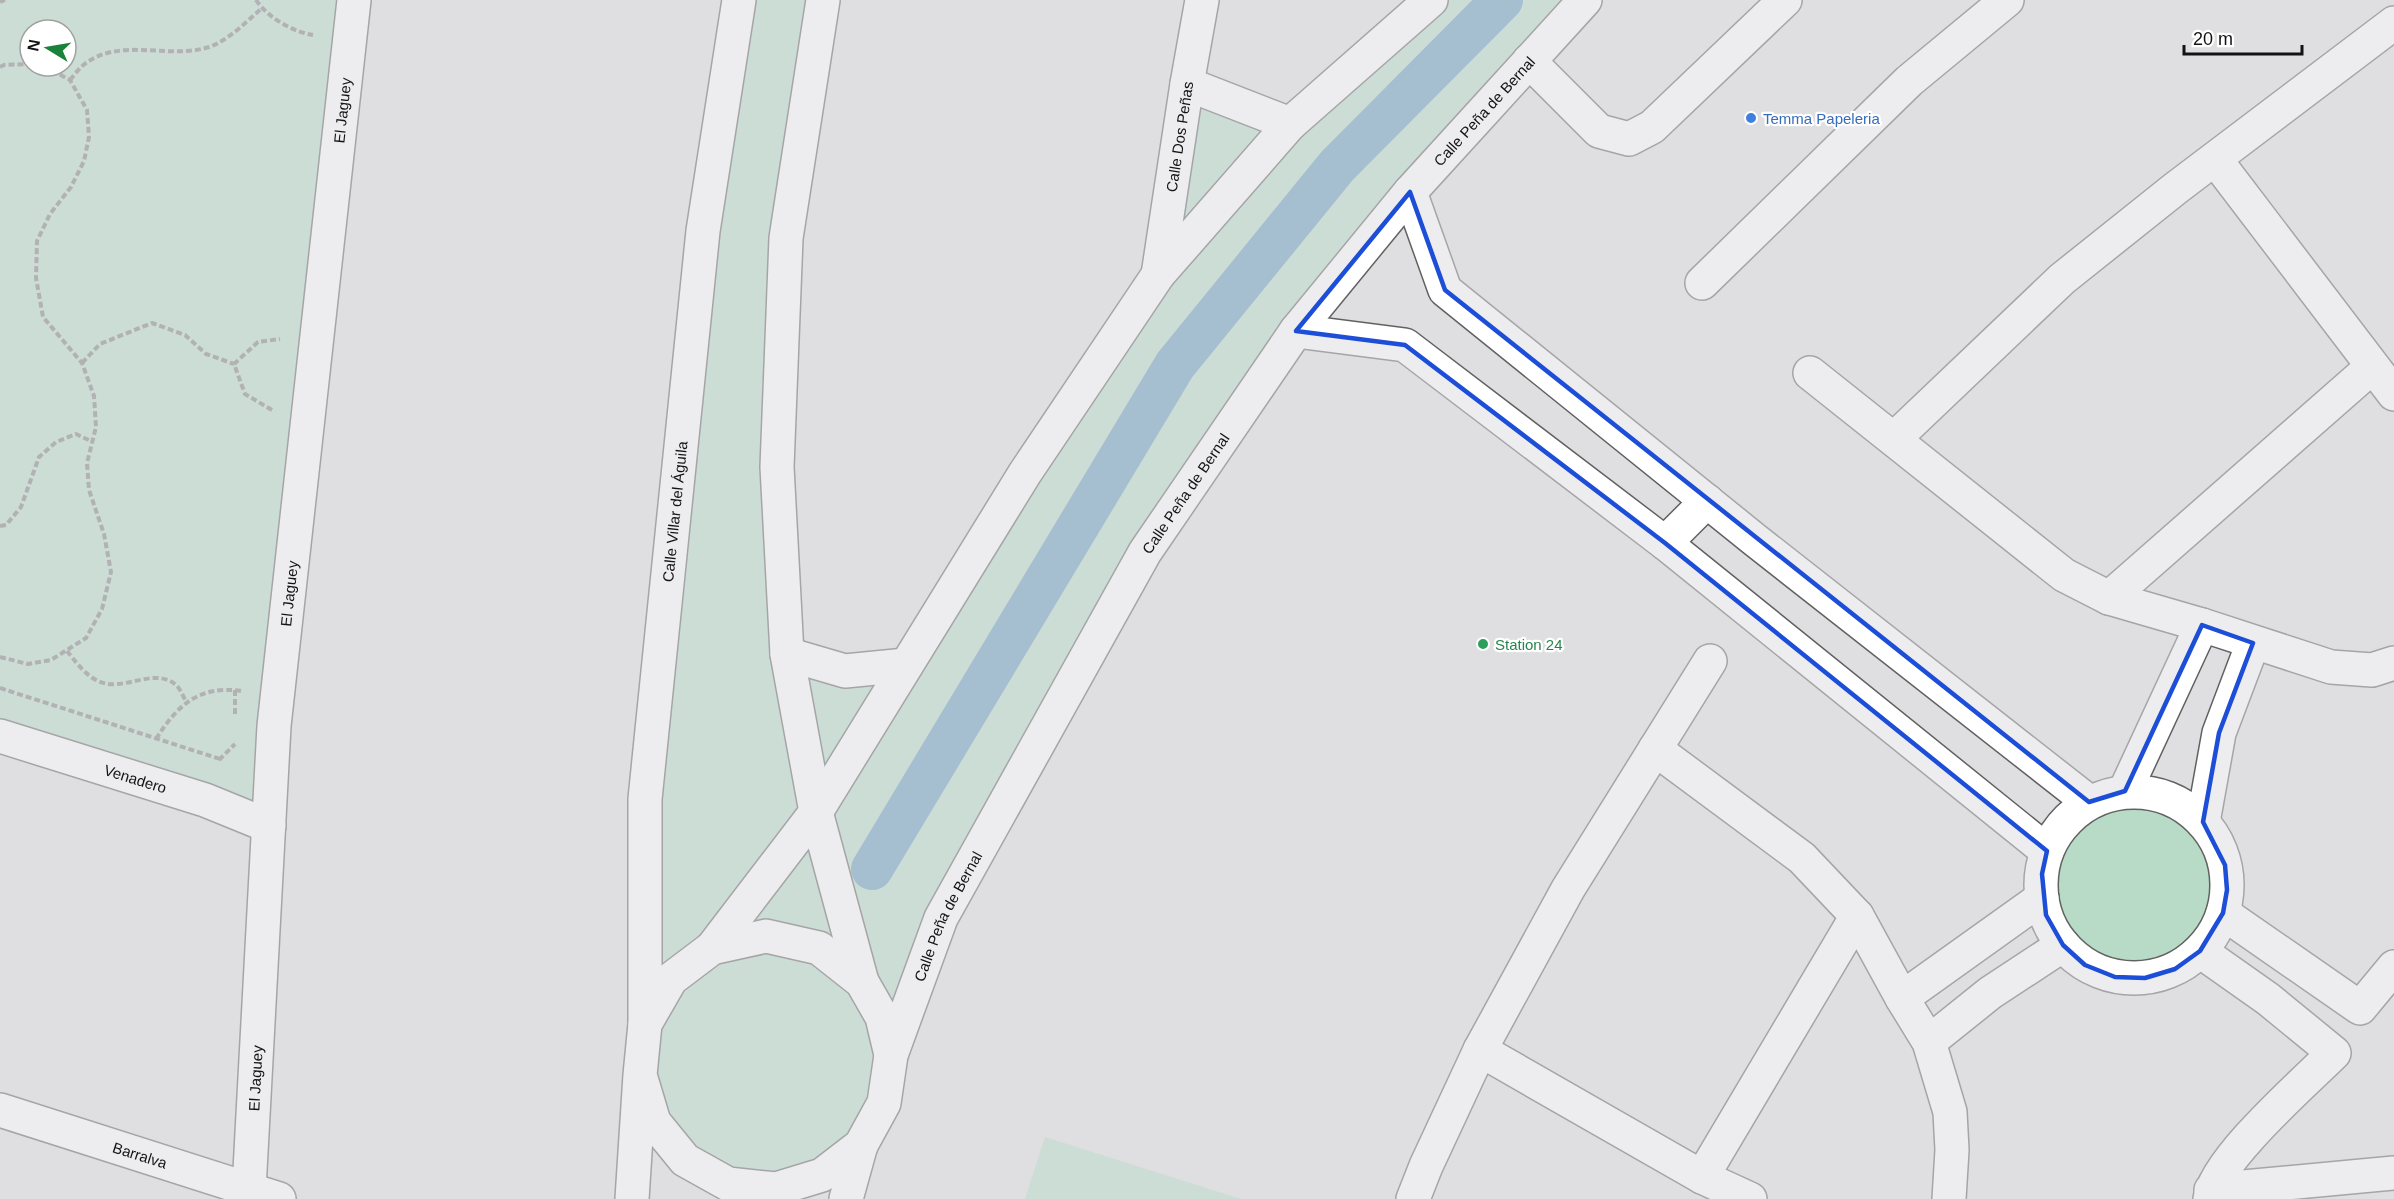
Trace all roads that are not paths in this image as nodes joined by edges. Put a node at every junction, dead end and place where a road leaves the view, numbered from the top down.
1 (354, 0) edge
2 (739, 0) edge
3 (823, 0) edge
4 (1202, 0) edge
5 (1431, 0) edge
6 (1585, 0) edge
7 (1785, 0) edge
8 (2007, 0) edge
9 (2394, 23) edge
10 (1529, 61) junction
11 (1187, 84) junction
12 (1290, 124) junction
13 (2215, 159) junction
14 (1410, 192) junction
15 (1158, 275) junction
16 (1702, 282) dead end
17 (1296, 331) junction
18 (2372, 367) junction
19 (1810, 373) dead end
20 (2394, 394) edge
21 (1894, 439) junction
22 (1707, 501) junction
23 (1665, 543) junction
24 (2109, 598) junction
25 (2202, 625) junction
26 (2253, 643) junction
27 (787, 654) junction
28 (1710, 661) dead end
29 (2394, 663) edge
30 (906, 665) junction
31 (0, 736) edge
32 (1654, 749) junction
33 (2125, 791) junction
34 (2089, 802) junction
35 (816, 812) junction
36 (2204, 822) junction
37 (269, 826) junction
38 (2047, 851) junction
39 (2042, 898) junction
40 (2223, 913) junction
41 (1857, 916) junction
42 (2062, 945) junction
43 (712, 948) junction
44 (2200, 951) junction
45 (2394, 968) edge
46 (862, 982) junction
47 (1902, 998) junction
48 (645, 1024) junction
49 (1929, 1042) junction
50 (1480, 1050) junction
51 (891, 1055) junction
52 (640, 1075) junction
53 (0, 1110) edge
54 (861, 1145) junction
55 (2394, 1173) edge
56 (1702, 1177) junction
57 (264, 1194) edge
58 (2210, 1194) edge
59 (632, 1199) edge
60 (846, 1199) edge
61 (1413, 1199) edge
62 (1750, 1199) edge
63 (1949, 1199) edge

1 - 37 street, El Jaguey
2 - 48 street, Calle Villar del Águila
3 - 27 street
4 - 11 street, Calle Dos Peñas
5 - 12 street
6 - 10 street, Calle Peña de Bernal
7 - 10 street
8 - 16 street
9 - 13 street
10 - 14 street, Calle Peña de Bernal
11 - 12 street
11 - 15 street, Calle Dos Peñas
12 - 15 street
13 - 18 street
13 - 21 street
14 - 17 street, Calle Peña de Bernal
14 - 22 street
15 - 30 street
17 - 23 street
17 - 51 street, Calle Peña de Bernal
18 - 20 street
18 - 24 street
19 - 21 street
21 - 24 street
22 - 23 street
22 - 34 street
23 - 38 street
24 - 25 street
25 - 26 street
25 - 33 street
26 - 29 street
26 - 36 street
27 - 30 street
27 - 35 street
28 - 32 street
30 - 35 street
31 - 37 street, Venadero
32 - 41 street
32 - 50 street
33 - 34 street
33 - 36 street
34 - 38 street
35 - 43 street
35 - 46 street
36 - 40 street
37 - 57 street, El Jaguey
38 - 39 street
39 - 42 street
39 - 47 street
40 - 44 street
40 - 45 street
41 - 47 street
41 - 56 street
42 - 44 street
42 - 49 street
43 - 46 street
43 - 48 street
44 - 58 street
46 - 51 street
47 - 49 street
48 - 52 street, Calle Villar del Águila
49 - 63 street
50 - 56 street
50 - 61 street
51 - 54 street
52 - 54 street
52 - 59 street
53 - 57 street, Barralva
54 - 60 street
55 - 58 street
56 - 62 street

